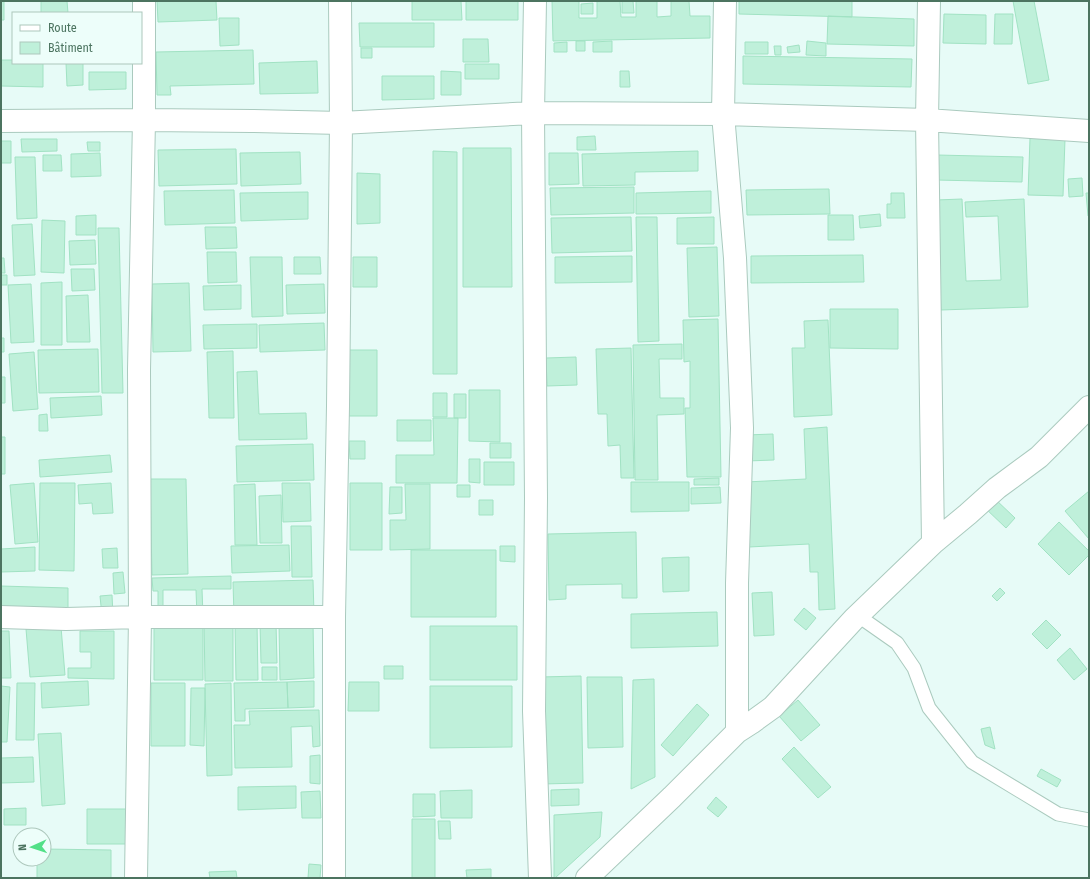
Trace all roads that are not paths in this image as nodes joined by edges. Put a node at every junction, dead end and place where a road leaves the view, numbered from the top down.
1 (144, 1) edge
2 (340, 1) edge
3 (535, 1) edge
4 (726, 1) edge
5 (929, 1) edge
6 (533, 113) junction
7 (723, 114) junction
8 (144, 120) junction
9 (927, 120) junction
10 (1, 121) edge
11 (341, 122) junction
12 (1089, 131) edge
13 (1089, 407) edge
14 (933, 543) junction
15 (858, 615) junction
16 (1, 617) edge
17 (140, 617) junction
18 (334, 617) junction
19 (737, 732) junction
20 (1089, 820) edge
21 (136, 878) edge
22 (334, 878) edge
23 (540, 878) edge
24 (587, 878) edge

1 - 8 street
2 - 11 street
3 - 6 street
4 - 7 street
5 - 9 street
6 - 7 street
6 - 11 street
6 - 23 street
7 - 9 street
7 - 19 street
8 - 10 street
8 - 11 street
8 - 17 street
9 - 12 street
9 - 14 street
11 - 18 street
13 - 14 street
14 - 15 street
15 - 19 street
15 - 20 lane
16 - 17 street
17 - 18 street
17 - 21 street
18 - 22 street
19 - 24 street

